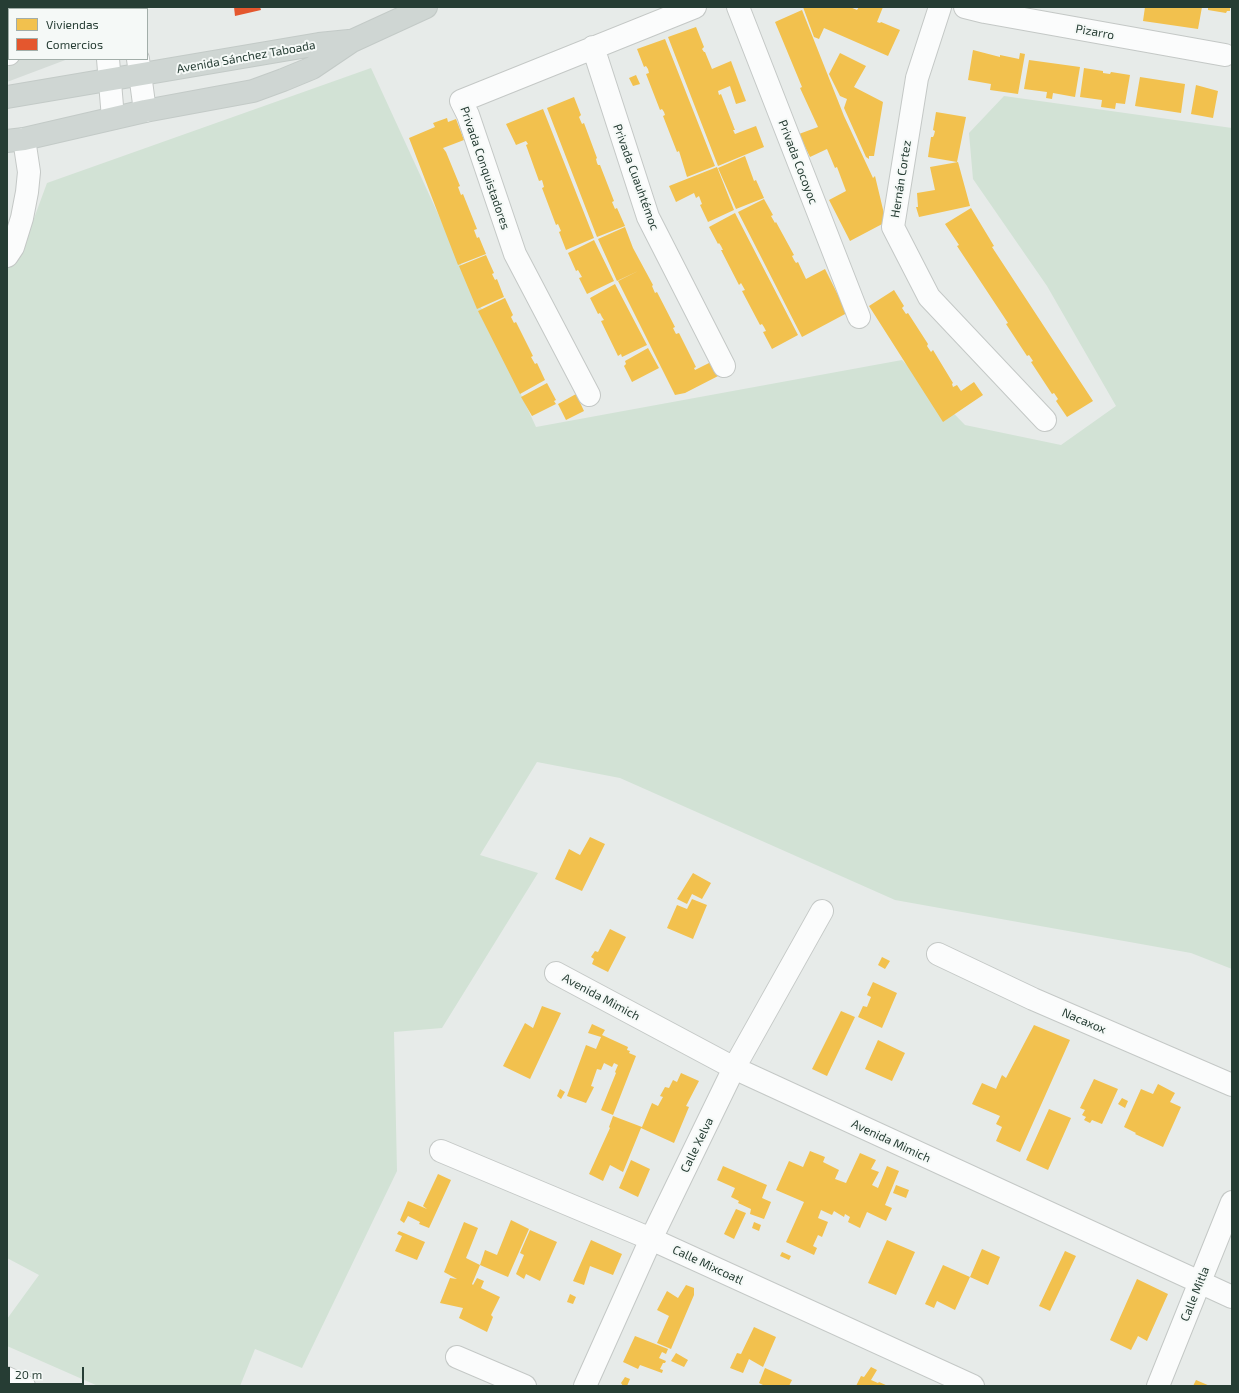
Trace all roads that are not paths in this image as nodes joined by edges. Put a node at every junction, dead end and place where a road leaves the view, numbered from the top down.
1 (426, 7) edge
2 (695, 7) edge
3 (738, 7) edge
4 (940, 7) edge
5 (965, 7) edge
6 (352, 41) junction
7 (594, 47) junction
8 (1225, 54) dead end
9 (139, 67) edge
10 (109, 69) edge
11 (7, 97) edge
12 (145, 111) junction
13 (113, 118) junction
14 (15, 140) edge
15 (7, 256) edge
16 (859, 317) dead end
17 (724, 366) dead end
18 (589, 395) dead end
19 (1044, 420) dead end
20 (822, 911) dead end
21 (938, 954) dead end
22 (556, 973) dead end
23 (734, 1068) junction
24 (1232, 1085) edge
25 (441, 1151) dead end
26 (1232, 1202) edge
27 (651, 1239) junction
28 (1199, 1283) junction
29 (1232, 1297) edge
30 (457, 1357) dead end
31 (7, 1378) edge
32 (24, 1386) edge
33 (525, 1386) edge
34 (585, 1386) edge
35 (973, 1386) edge
36 (1158, 1386) edge

1 - 6 main road, Avenida Sánchez Taboada
2 - 7 street, Privada Conquistadores
3 - 16 street, Privada Cocoyoc
4 - 19 street, Hernán Cortez
5 - 8 street, Pizarro
6 - 9 main road, Avenida Sánchez Taboada
6 - 12 main road, Avenida Sánchez Taboada
7 - 17 street, Privada Cuauhtémoc
7 - 18 street, Privada Conquistadores
9 - 10 main road, Avenida Sánchez Taboada
9 - 12 street
10 - 11 main road, Avenida Sánchez Taboada
10 - 13 street
12 - 13 main road, Avenida Sánchez Taboada
13 - 14 main road, Avenida Sánchez Taboada
14 - 15 street
20 - 23 street, Calle Xelva
21 - 24 street, Nacaxox
22 - 23 street, Avenida Mimich
23 - 27 street, Calle Xelva
23 - 28 street, Avenida Mimich
25 - 27 street, Calle Mixcoatl
26 - 28 street, Calle Mitla
27 - 34 street, Calle Xelva
27 - 35 street, Calle Mixcoatl
28 - 29 street, Avenida Mimich
28 - 36 street, Calle Mitla
30 - 33 street
31 - 32 street

